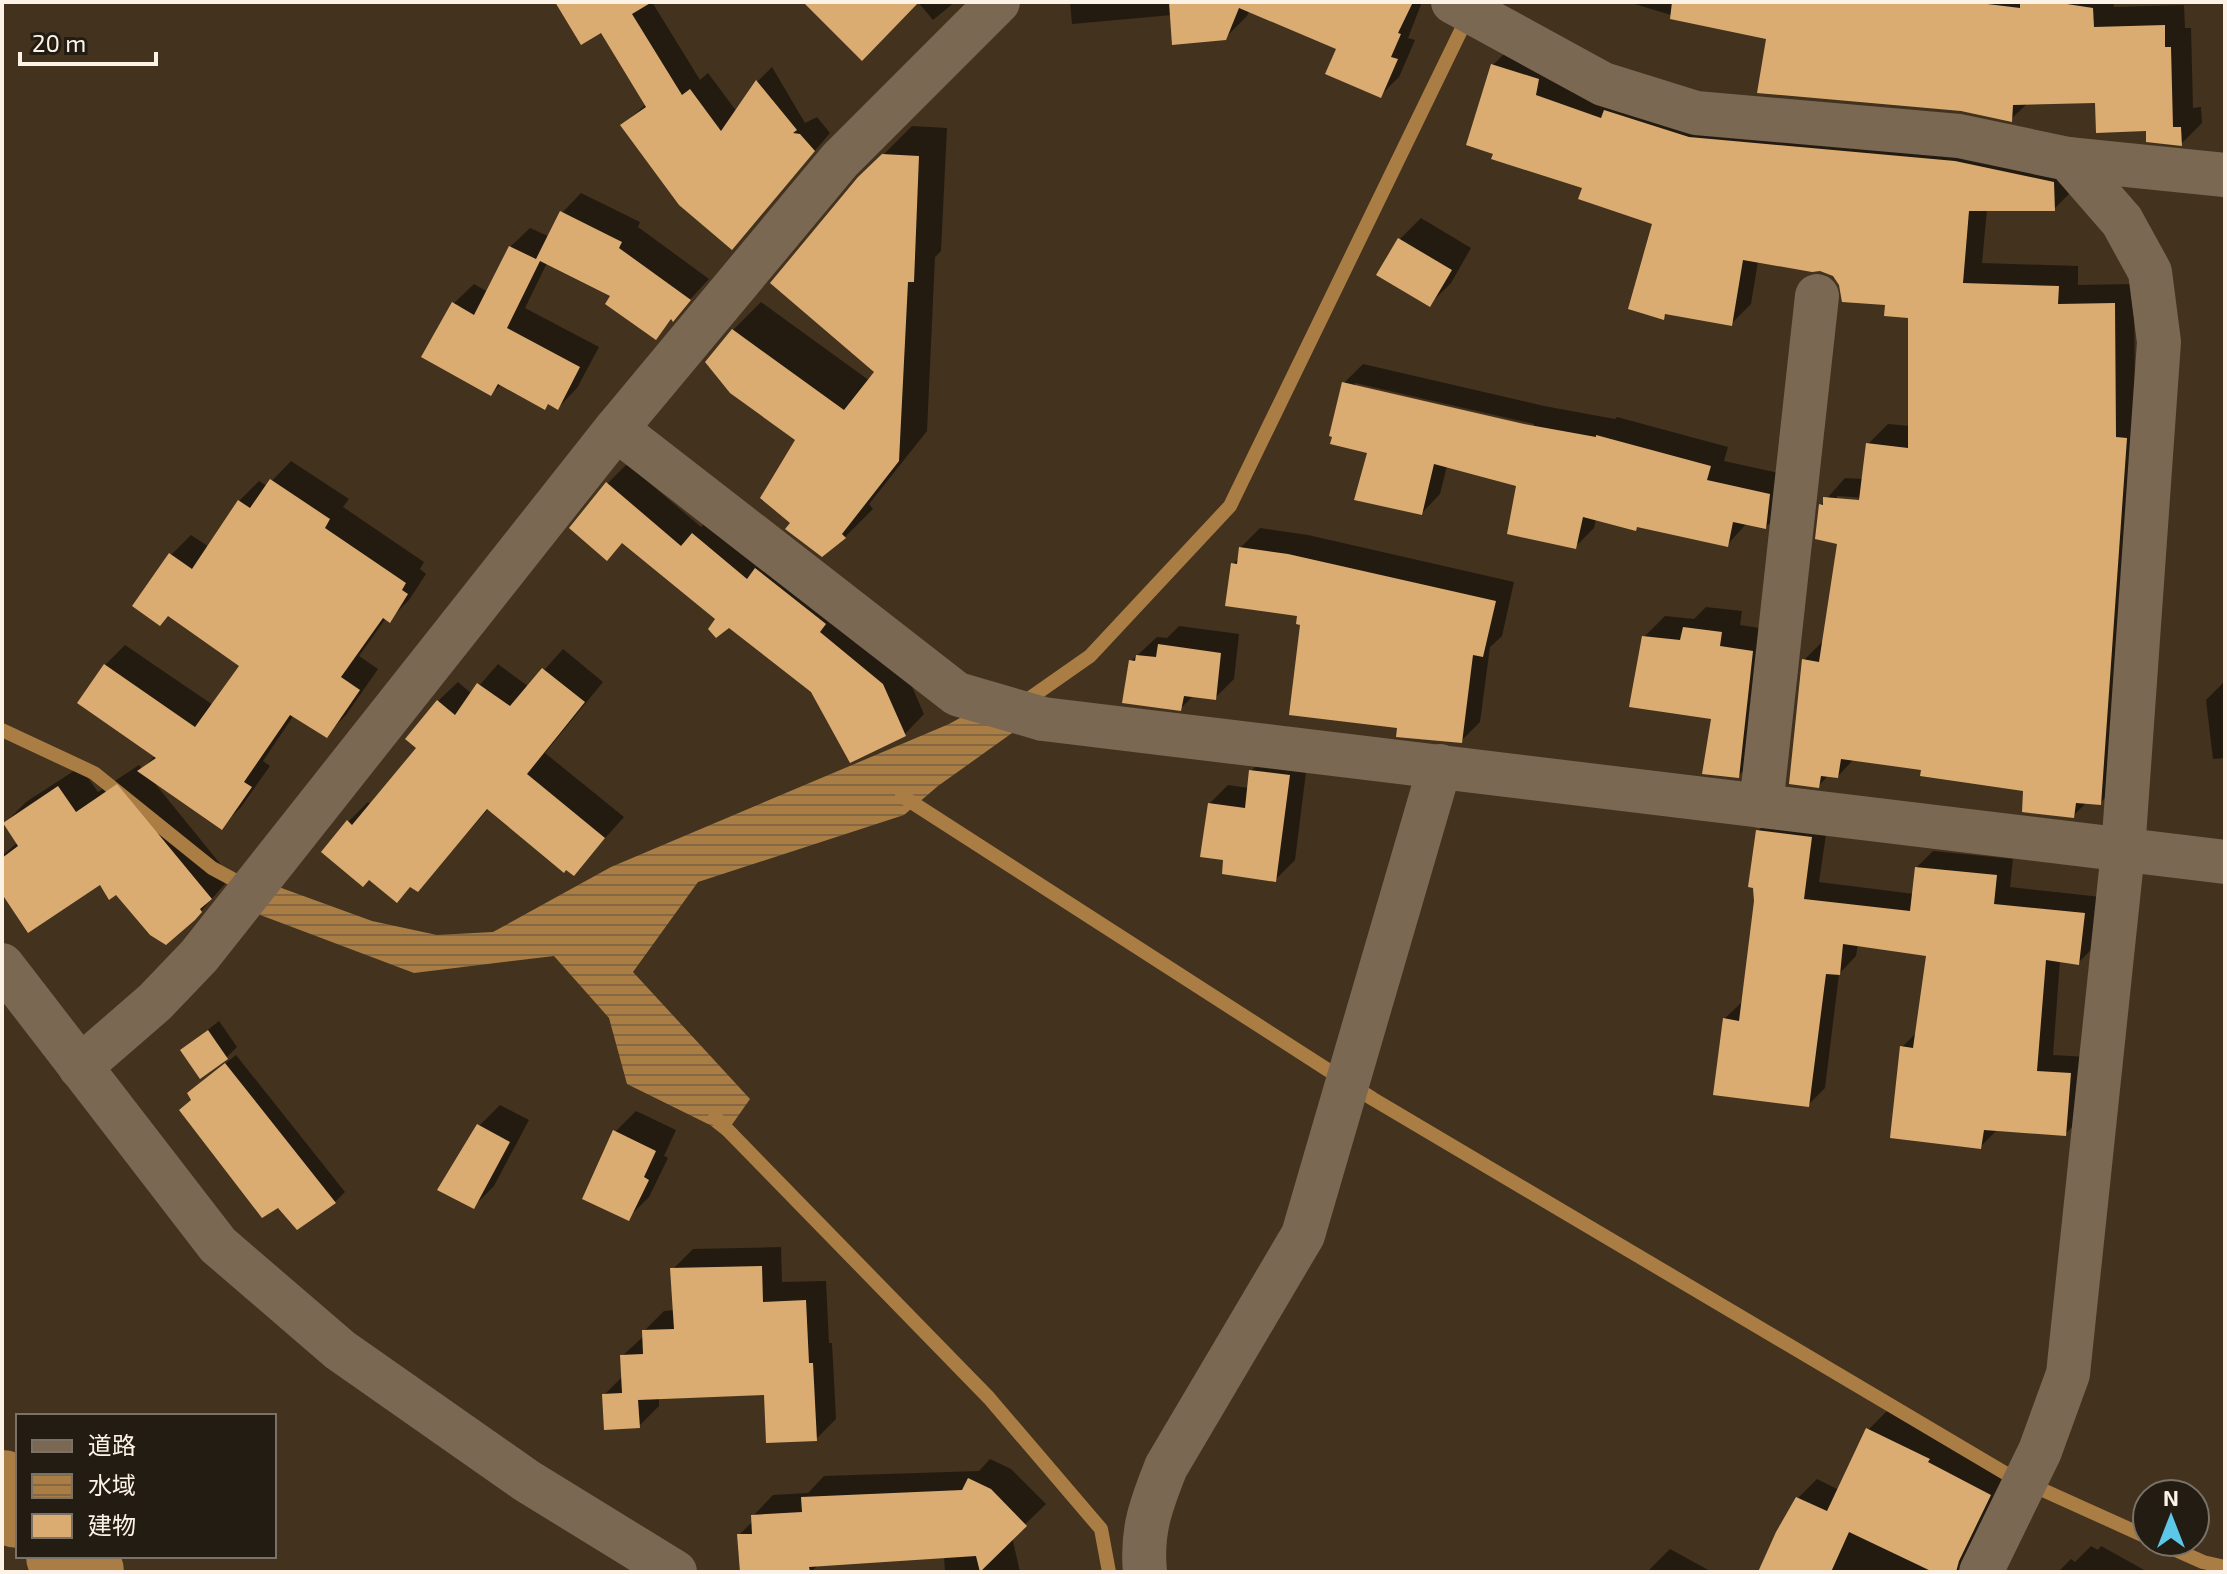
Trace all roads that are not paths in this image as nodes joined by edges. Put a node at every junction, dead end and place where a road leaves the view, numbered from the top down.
1 (998, 2) edge
2 (1464, 8) edge
3 (2068, 159) junction
4 (2225, 175) edge
5 (1817, 296) dead end
6 (616, 429) junction
7 (1440, 766) junction
8 (1761, 806) junction
9 (2123, 851) junction
10 (2225, 862) edge
11 (2, 965) edge
12 (80, 1067) junction
13 (675, 1572) edge
14 (1145, 1572) edge
15 (1981, 1572) edge

1 - 6 street
2 - 3 street
3 - 4 street
3 - 9 street
5 - 8 street
6 - 7 street
6 - 12 street
7 - 8 street
7 - 14 street
8 - 9 street
9 - 10 street
9 - 15 street
11 - 12 street
12 - 13 street

